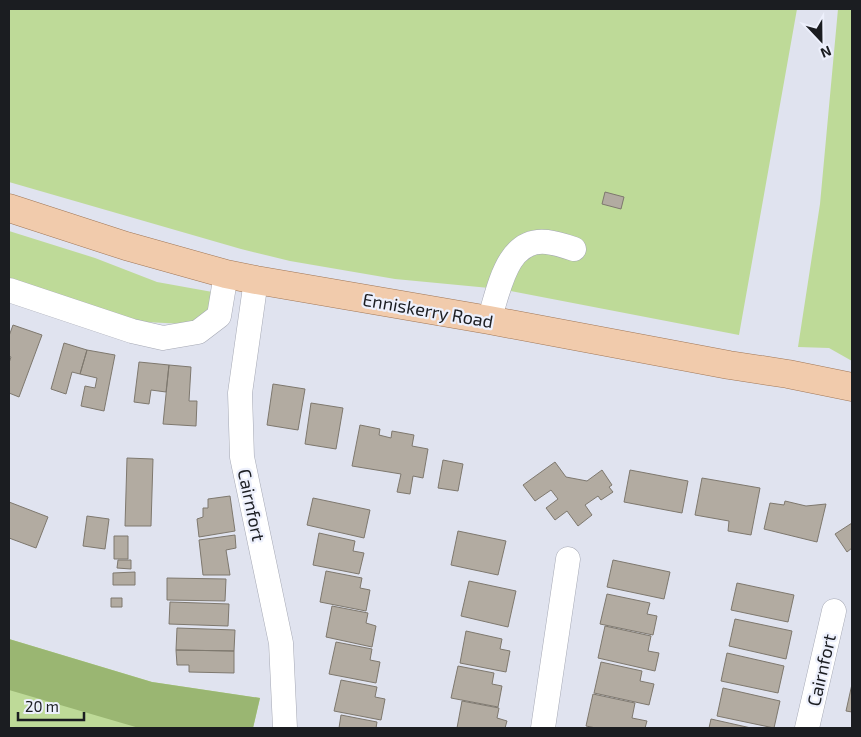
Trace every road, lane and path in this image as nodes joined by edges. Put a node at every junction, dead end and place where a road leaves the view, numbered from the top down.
1 (9, 208) edge
2 (574, 249) dead end
3 (226, 274) junction
4 (256, 280) junction
5 (9, 290) edge
6 (489, 320) junction
7 (852, 387) edge
8 (568, 559) dead end
9 (834, 611) dead end
10 (285, 728) edge
11 (543, 728) edge
12 (807, 728) edge

1 - 3 main road, Enniskerry Road
2 - 6 street
3 - 4 main road, Enniskerry Road
3 - 5 street
4 - 6 main road, Enniskerry Road
4 - 10 street, Cairnfort
6 - 7 main road, Enniskerry Road
8 - 11 street
9 - 12 street, Cairnfort

